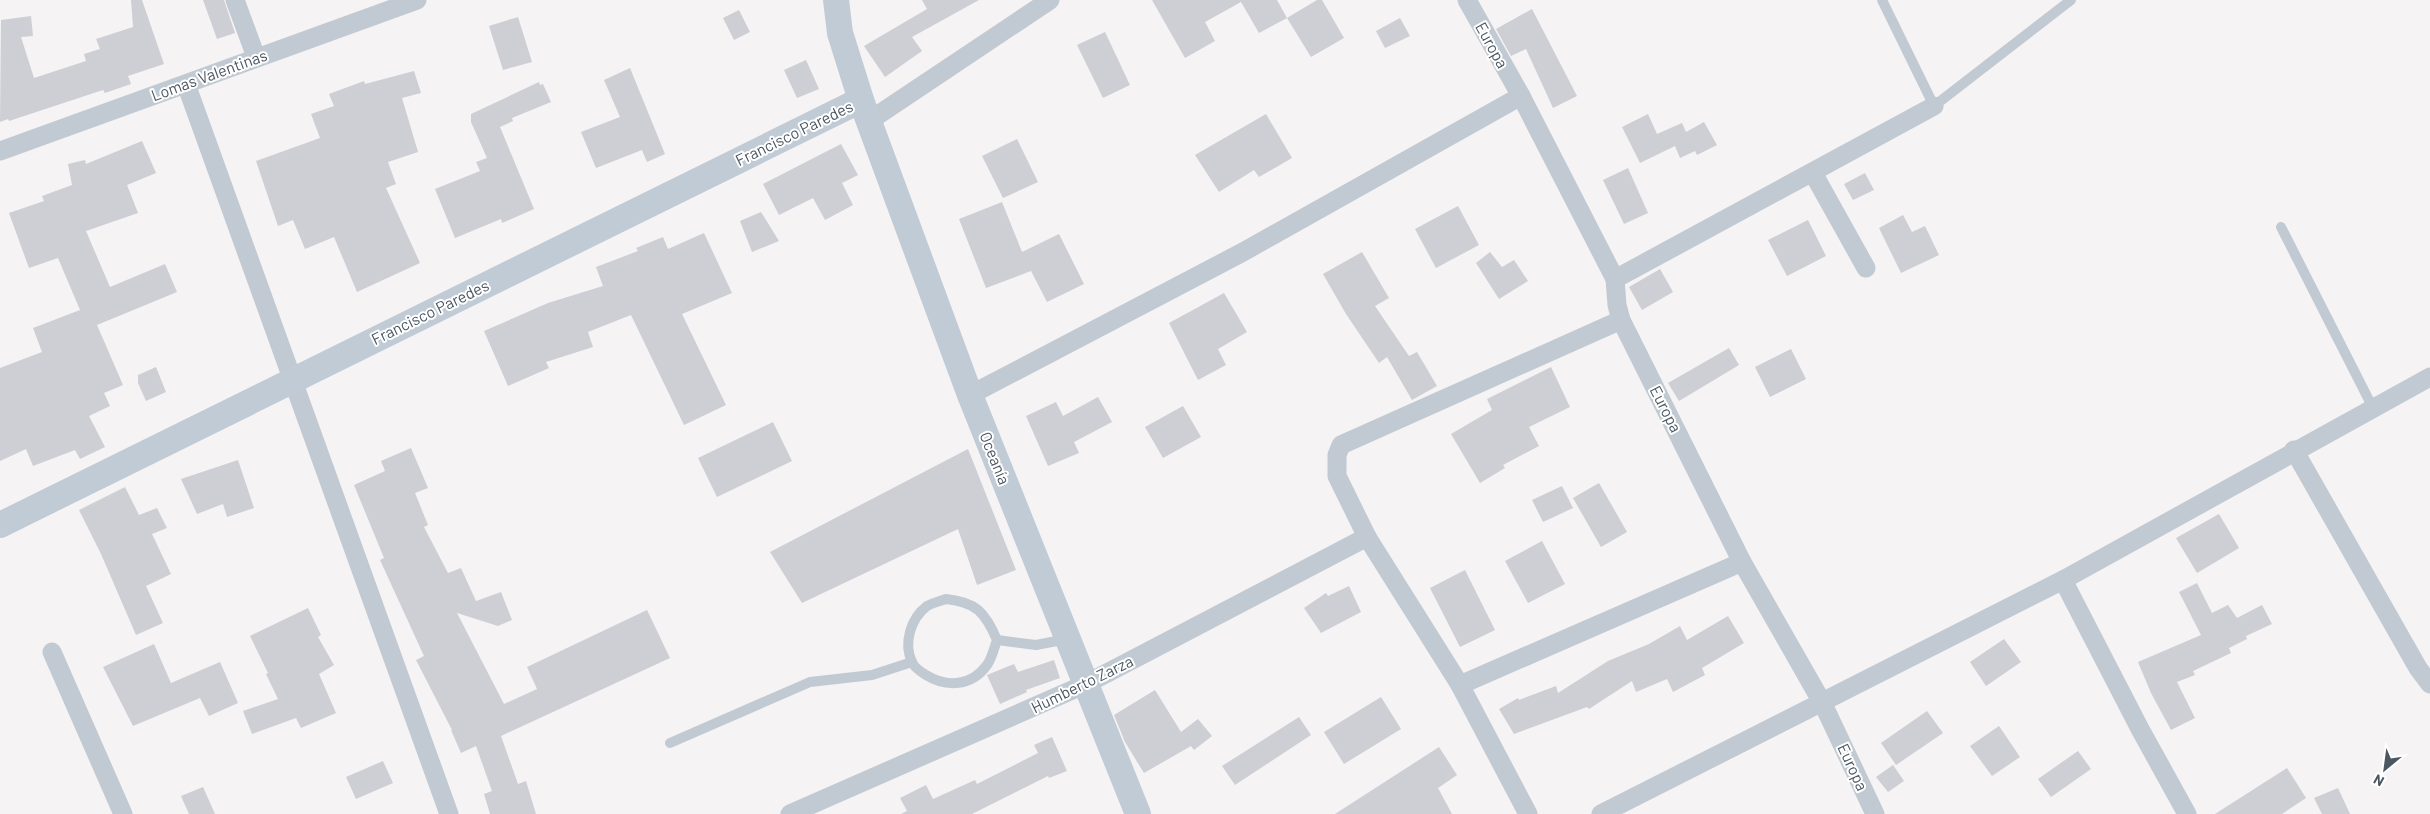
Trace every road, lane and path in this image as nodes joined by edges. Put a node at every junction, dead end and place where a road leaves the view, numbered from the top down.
1 (235, 0) edge
2 (417, 0) edge
3 (836, 0) edge
4 (1050, 0) edge
5 (1467, 0) edge
6 (1882, 0) edge
7 (2071, 0) edge
8 (256, 57) junction
9 (186, 84) junction
10 (1521, 96) junction
11 (1934, 106) junction
12 (865, 110) junction
13 (0, 151) edge
14 (1812, 173) junction
15 (2281, 227) dead end
16 (1866, 268) dead end
17 (1615, 280) junction
18 (1621, 320) junction
19 (2430, 377) edge
20 (291, 380) junction
21 (970, 395) junction
22 (2373, 408) junction
23 (2294, 450) junction
24 (0, 525) edge
25 (1367, 538) junction
26 (1742, 562) junction
27 (2063, 580) junction
28 (1067, 639) junction
29 (997, 640) junction
30 (52, 652) dead end
31 (912, 662) junction
32 (2424, 665) edge
33 (1086, 684) junction
34 (2430, 684) edge
35 (1460, 685) junction
36 (1823, 704) junction
37 (670, 742) dead end
38 (123, 814) edge
39 (449, 814) edge
40 (790, 814) edge
41 (1138, 814) edge
42 (1528, 814) edge
43 (1601, 814) edge
44 (1875, 814) edge
45 (2187, 814) edge

1 - 8 street
2 - 8 street, Lomas Valentinas
3 - 12 street, Oceanía
4 - 12 street
5 - 10 street, Europa
6 - 11 lane
7 - 11 lane
8 - 9 street, Lomas Valentinas
9 - 13 street, Lomas Valentinas
9 - 20 street
10 - 17 street, Europa
10 - 21 street
11 - 14 street
12 - 20 street, Francisco Paredes
12 - 21 street, Oceanía
14 - 16 street
14 - 17 street
15 - 22 lane
17 - 18 street, Europa
18 - 25 street
18 - 26 street, Europa
19 - 22 street
20 - 24 street, Francisco Paredes
20 - 39 street
21 - 28 street, Oceanía
22 - 23 street
23 - 27 street
23 - 32 street
25 - 33 street, Humberto Zarza
25 - 35 street
26 - 35 street
26 - 36 street, Europa
27 - 36 street
27 - 45 street
28 - 29 lane
28 - 33 street, Oceanía
29 - 31 lane
29 - 31 lane
30 - 38 street
31 - 37 lane
32 - 34 street
33 - 40 street, Humberto Zarza
33 - 41 street, Oceanía
35 - 42 street
36 - 43 street
36 - 44 street, Europa

